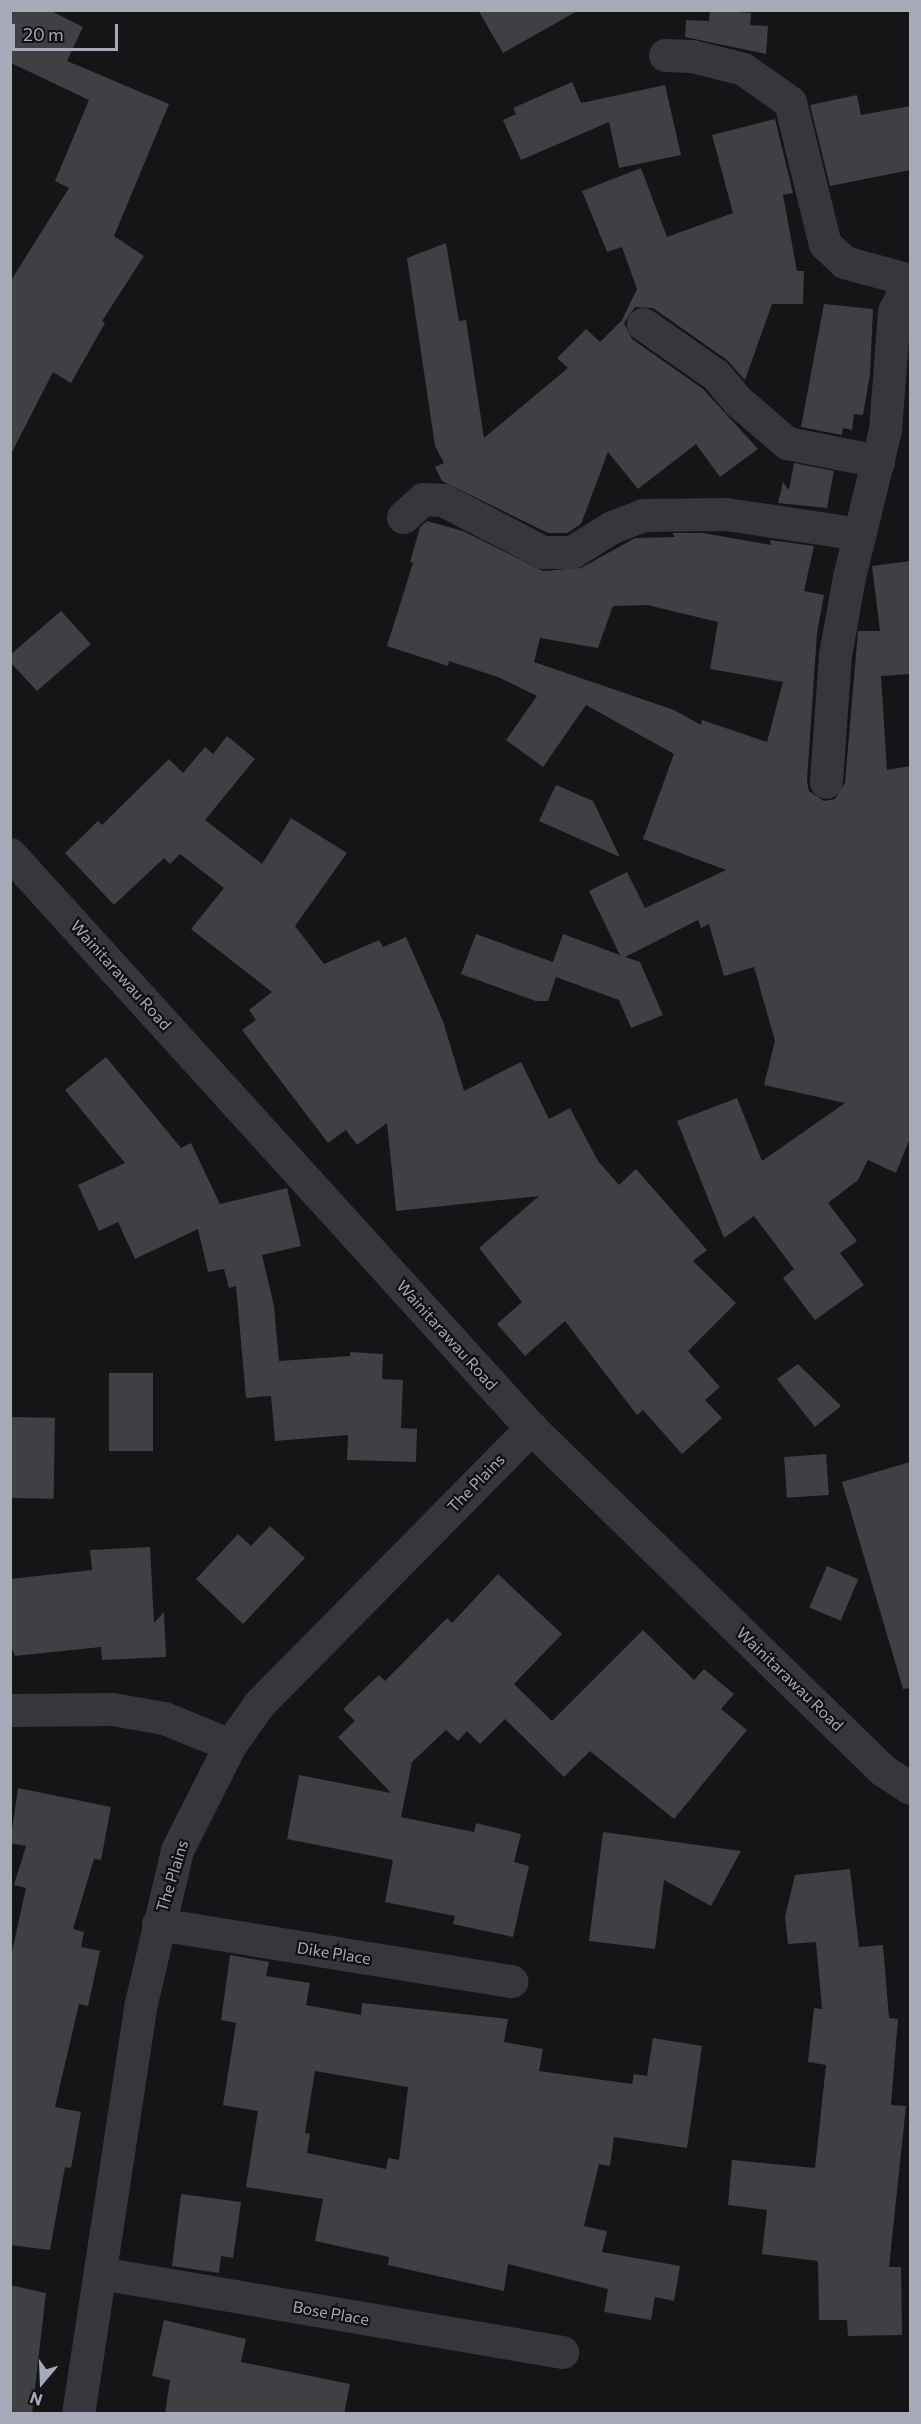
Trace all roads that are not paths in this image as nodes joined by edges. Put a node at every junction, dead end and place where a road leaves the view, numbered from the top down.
1 (665, 55) dead end
2 (643, 324) dead end
3 (878, 461) junction
4 (403, 517) dead end
5 (860, 534) junction
6 (826, 782) dead end
7 (10, 855) edge
8 (531, 1428) junction
9 (10, 1710) edge
10 (230, 1745) junction
11 (910, 1788) edge
12 (158, 1924) junction
13 (511, 1981) dead end
14 (100, 2273) junction
15 (561, 2352) dead end
16 (78, 2414) edge

1 - 3 street
2 - 3 street
3 - 5 street
4 - 5 street
5 - 6 street
7 - 8 street, Wainitarawau Road
8 - 10 street, The Plains
8 - 11 street, Wainitarawau Road
9 - 10 street
10 - 12 street, The Plains
12 - 13 street, Dike Place
12 - 14 street, The Plains
14 - 15 street, Bose Place
14 - 16 street, The Plains

